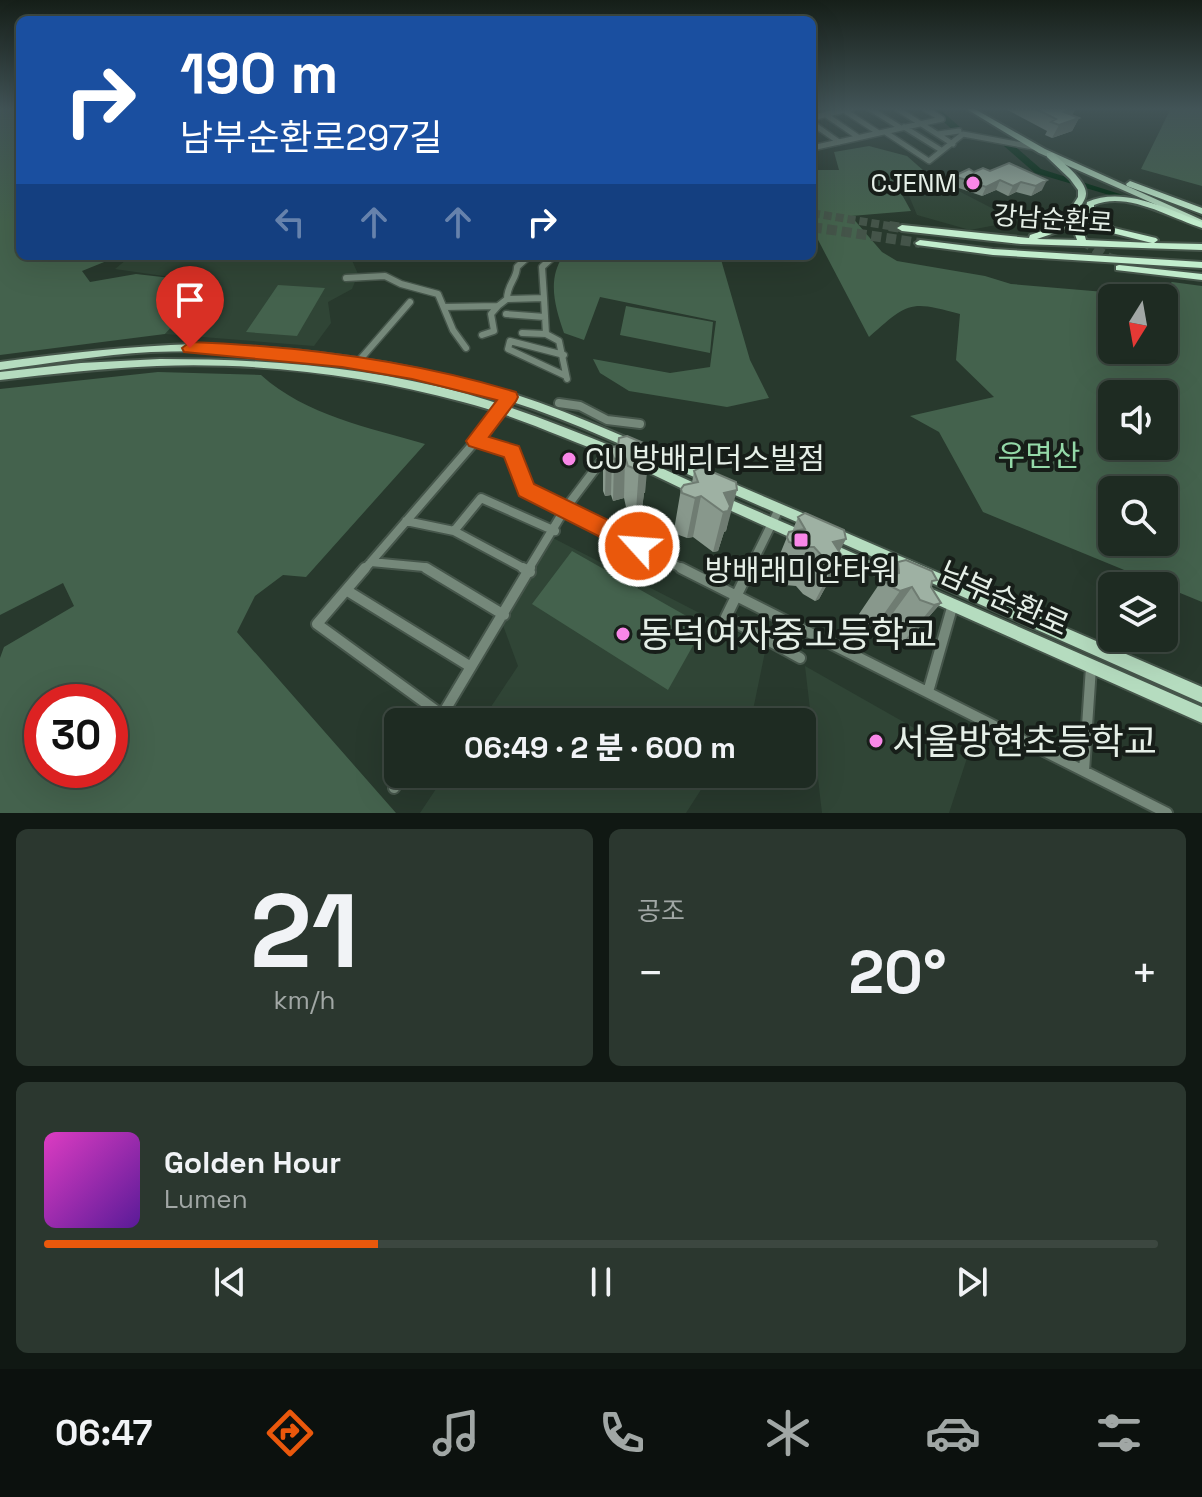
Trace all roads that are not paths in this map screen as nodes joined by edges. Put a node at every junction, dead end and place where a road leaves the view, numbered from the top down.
1 (905, 146) edge
2 (934, 146) edge
3 (949, 146) edge
4 (1027, 146) edge
5 (1039, 146) edge
6 (1033, 147) joint
7 (941, 150) junction
8 (1048, 152) junction
9 (1130, 184) joint
10 (1082, 194) junction
11 (1202, 213) edge
12 (1202, 224) edge
13 (902, 228) tunnel mouth
14 (982, 237) junction
15 (1082, 240) dead end
16 (920, 243) tunnel mouth
17 (1201, 247) edge
18 (993, 252) junction
19 (525, 260) edge
20 (550, 260) edge
21 (1202, 265) edge
22 (1157, 270) tunnel mouth
23 (1202, 274) edge
24 (346, 278) dead end
25 (544, 298) junction
26 (507, 299) junction
27 (410, 302) dead end
28 (498, 306) junction
29 (444, 307) junction
30 (506, 314) dead end
31 (545, 317) junction
32 (522, 333) dead end
33 (546, 334) junction
34 (482, 335) dead end
35 (466, 348) dead end
36 (564, 355) junction
37 (357, 363) junction
38 (0, 366) edge
39 (0, 376) edge
40 (506, 402) junction
41 (559, 403) dead end
42 (640, 424) dead end
43 (476, 441) junction
44 (609, 450) junction
45 (565, 509) junction
46 (779, 509) junction
47 (406, 521) junction
48 (771, 523) junction
49 (454, 531) junction
50 (555, 531) junction
51 (371, 562) junction
52 (530, 572) junction
53 (346, 590) junction
54 (737, 595) junction
55 (953, 604) junction
56 (504, 615) junction
57 (800, 658) dead end
58 (471, 667) junction
59 (1091, 667) junction
60 (928, 692) junction
61 (1202, 695) edge
62 (427, 708) edge
63 (446, 708) edge
64 (1202, 715) edge
65 (1084, 771) junction
66 (1167, 813) edge

1 - 7 street
2 - 7 street
3 - 7 street
4 - 6 street
5 - 8 main road
6 - 8 main road
8 - 9 main road
8 - 10 highway
8 - 12 main road
9 - 11 highway
10 - 14 highway
10 - 15 highway
12 - 17 highway
13 - 14 highway, 강남순환로
14 - 17 highway, 강남순환로
16 - 18 highway, 강남순환로
18 - 21 highway, 강남순환로
18 - 23 highway
19 - 26 street
20 - 25 street
22 - 23 highway
24 - 29 street
25 - 26 street
25 - 31 street
26 - 28 street
27 - 37 street
28 - 29 street
28 - 34 street
29 - 35 street
30 - 31 street
31 - 33 street
32 - 33 street
33 - 36 street
36 - 36 street
37 - 38 main road, 남부순환로
37 - 40 main road, 남부순환로
39 - 40 main road, 남부순환로
40 - 43 street
40 - 44 main road, 남부순환로
40 - 46 main road, 남부순환로
41 - 42 street
43 - 45 street
43 - 47 street
44 - 45 street
44 - 48 main road, 남부순환로
45 - 50 street
45 - 54 street
46 - 48 street
46 - 61 main road, 남부순환로
47 - 49 street
47 - 51 street
48 - 54 street
48 - 55 main road, 남부순환로
49 - 50 street
49 - 52 street
50 - 52 street
51 - 53 street
51 - 56 street
52 - 56 street
53 - 58 street
53 - 62 street
54 - 57 street
54 - 60 street
55 - 59 main road, 남부순환로
55 - 60 street
56 - 58 street
58 - 63 street
59 - 64 main road, 남부순환로
59 - 65 street
60 - 65 street
65 - 66 street

